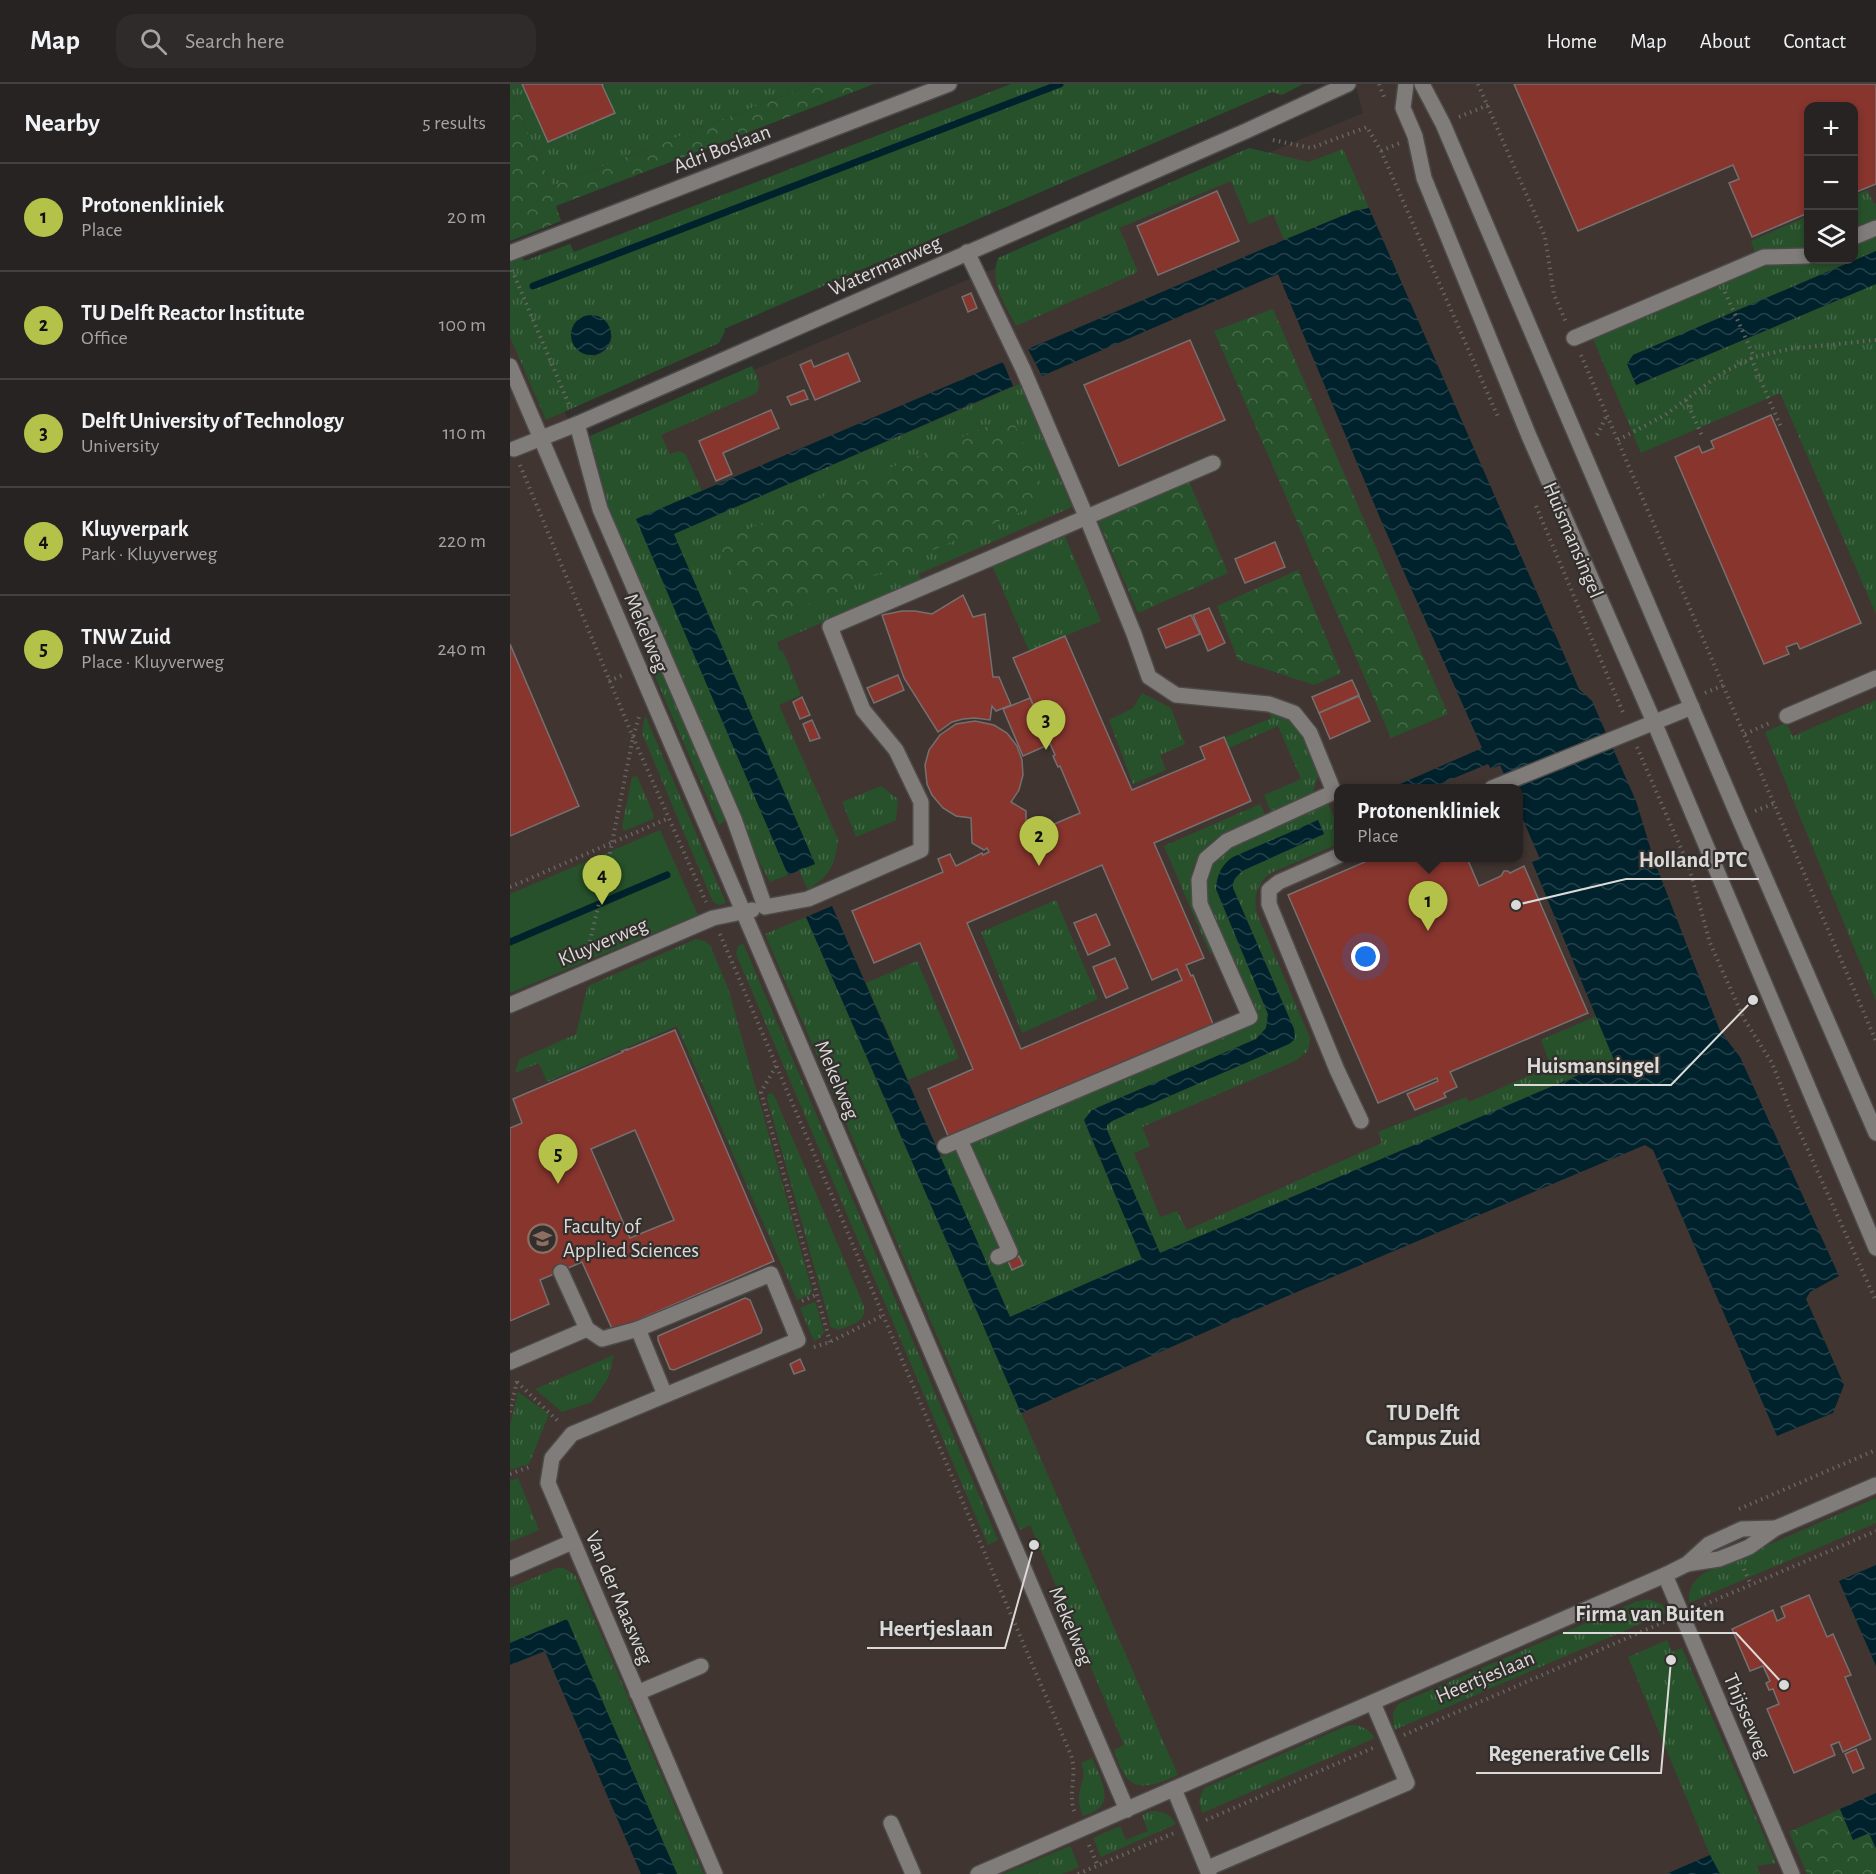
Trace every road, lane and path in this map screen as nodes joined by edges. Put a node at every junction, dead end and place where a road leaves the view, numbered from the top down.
1 (949, 84) edge
2 (1348, 84) edge
3 (1406, 84) edge
4 (1422, 84) edge
5 (1478, 84) edge
6 (1246, 131) junction
7 (1876, 228) edge
8 (1858, 235) edge
9 (968, 252) junction
10 (510, 253) edge
11 (1804, 256) edge
12 (510, 264) edge
13 (1731, 305) dead end
14 (1574, 338) junction
15 (1876, 340) edge
16 (1753, 358) junction
17 (510, 366) edge
18 (1686, 400) junction
19 (577, 424) junction
20 (1503, 427) dead end
21 (1781, 427) dead end
22 (1702, 436) dead end
23 (542, 438) junction
24 (1618, 440) junction
25 (514, 449) joint
26 (1213, 463) dead end
27 (1535, 503) dead end
28 (1086, 516) junction
29 (1876, 678) edge
30 (1692, 706) junction
31 (1787, 716) joint
32 (1654, 722) junction
33 (1630, 731) junction
34 (1745, 734) junction
35 (633, 737) junction
36 (1504, 784) edge
37 (1334, 791) edge
38 (1334, 797) edge
39 (669, 818) junction
40 (612, 842) junction
41 (1334, 858) edge
42 (510, 887) edge
43 (765, 908) junction
44 (742, 912) junction
45 (713, 918) junction
46 (595, 923) dead end
47 (510, 1005) edge
48 (1876, 1041) edge
49 (776, 1065) junction
50 (1360, 1122) dead end
51 (1876, 1133) edge
52 (960, 1140) junction
53 (945, 1146) dead end
54 (1876, 1248) edge
55 (998, 1257) dead end
56 (561, 1272) dead end
57 (1876, 1301) edge
58 (884, 1315) junction
59 (587, 1329) junction
60 (638, 1329) junction
61 (798, 1340) junction
62 (830, 1342) junction
63 (516, 1359) edge
64 (517, 1382) junction
65 (665, 1395) junction
66 (510, 1412) edge
67 (572, 1434) junction
68 (1876, 1485) edge
69 (1876, 1531) edge
70 (572, 1542) junction
71 (510, 1569) edge
72 (1665, 1575) junction
73 (1682, 1614) junction
74 (701, 1666) dead end
75 (637, 1693) junction
76 (1373, 1703) junction
77 (1389, 1741) junction
78 (1174, 1789) junction
79 (1127, 1810) junction
80 (891, 1823) dead end
81 (1190, 1826) junction
82 (1082, 1830) junction
83 (1208, 1871) edge
84 (715, 1874) edge
85 (913, 1874) edge
86 (978, 1874) edge
87 (1078, 1874) edge
88 (1792, 1874) edge

1 - 10 street, Adri Boslaan
2 - 6 street, Watermanweg
3 - 32 street, Huismansingel
4 - 30 street
5 - 14 path
6 - 9 street, Watermanweg
6 - 20 path
7 - 8 street
9 - 19 street, Watermanweg
9 - 28 street
11 - 14 street
12 - 19 path
13 - 16 path
14 - 24 path
15 - 16 path
16 - 18 path
16 - 21 path
17 - 23 street, Mekelweg
18 - 22 path
18 - 24 path
19 - 23 street, Watermanweg
19 - 43 street
23 - 25 street, Watermanweg
23 - 44 street, Mekelweg
24 - 34 path
25 - 35 path
26 - 28 street
27 - 33 path, Huismansingel
28 - 37 street
28 - 43 street, Kluyverweg
29 - 31 street
30 - 32 street
30 - 51 street
31 - 34 path
32 - 33 street
32 - 54 street, Huismansingel
33 - 36 street
33 - 57 path, Huismansingel
34 - 48 path
35 - 39 path
35 - 40 path
38 - 52 street
39 - 40 path
39 - 45 path
40 - 42 path
40 - 46 path
41 - 50 street
43 - 44 street, Kluyverweg
44 - 45 street, Kluyverweg
44 - 79 street, Mekelweg
45 - 47 street, Kluyverweg
45 - 49 path
49 - 58 path
49 - 62 path
52 - 53 street
52 - 55 street
56 - 59 street
58 - 62 path
58 - 82 path
59 - 60 street
59 - 63 street
60 - 61 street
60 - 65 street
61 - 62 path
61 - 65 street, Van der Maasweg
63 - 64 path
64 - 66 path
64 - 67 path
65 - 67 street, Van der Maasweg
67 - 70 street, Van der Maasweg
68 - 72 street, Heertjeslaan
69 - 73 path, Heertjeslaan
70 - 71 street
70 - 75 street, Van der Maasweg
72 - 73 street, Thijsseweg
72 - 76 street, Heertjeslaan
73 - 77 path, Heertjeslaan
73 - 88 street, Thijsseweg
74 - 75 street
75 - 84 street, Van der Maasweg
76 - 77 street
76 - 78 street, Heertjeslaan
77 - 81 path, Heertjeslaan
77 - 83 street
78 - 79 street, Heertjeslaan
78 - 81 street
79 - 82 street, Heertjeslaan
80 - 85 street
81 - 83 street
81 - 87 path, Heertjeslaan
82 - 86 street, Heertjeslaan

